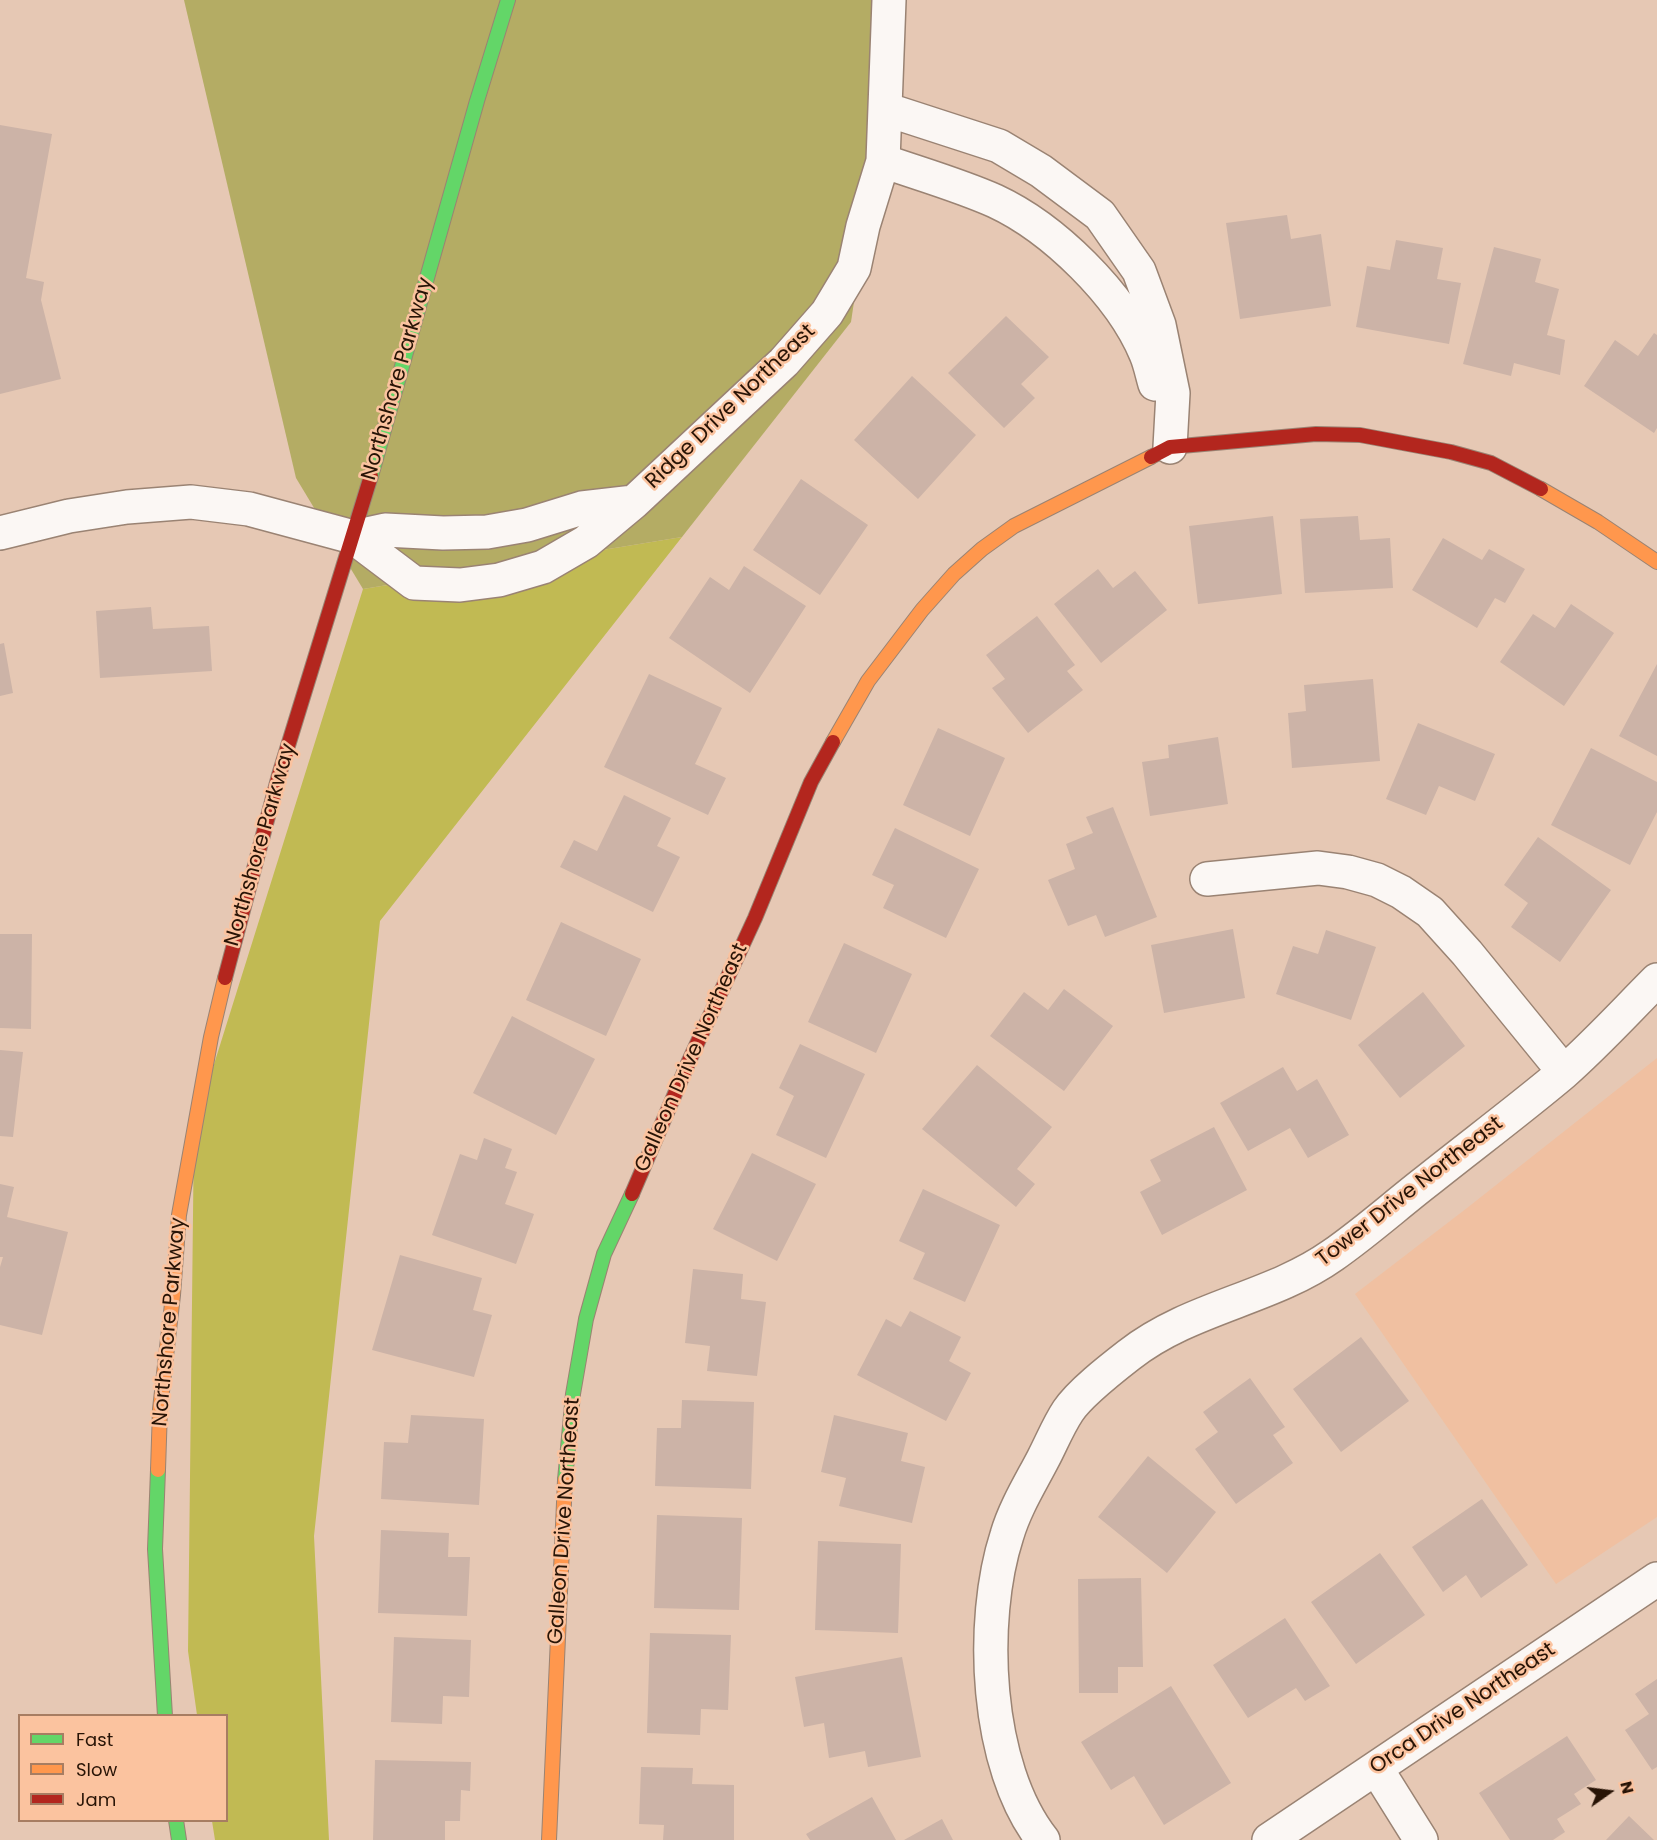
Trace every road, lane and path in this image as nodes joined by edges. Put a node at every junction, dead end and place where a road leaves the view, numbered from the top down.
1 (508, 0) edge
2 (889, 0) edge
3 (885, 109) junction
4 (883, 161) junction
5 (1170, 447) junction
6 (634, 502) junction
7 (0, 534) edge
8 (353, 537) junction
9 (1657, 562) edge
10 (1207, 879) dead end
11 (1657, 980) edge
12 (1564, 1072) junction
13 (1657, 1579) edge
14 (165, 1714) edge
15 (1376, 1768) junction
16 (176, 1822) edge
17 (178, 1840) edge
18 (549, 1840) edge
19 (1043, 1840) edge
20 (1269, 1840) edge
21 (1421, 1840) edge

1 - 8 street, Northshore Parkway
2 - 3 street, Ridge Drive Northeast
3 - 4 street, Ridge Drive Northeast
3 - 5 street
4 - 5 street
4 - 6 street, Ridge Drive Northeast
5 - 9 street
5 - 18 street, Galleon Drive Northeast
6 - 8 street, Ridge Drive Northeast
6 - 8 street, Ridge Drive Northeast
7 - 8 street, Ridge Drive Northeast
8 - 14 street, Northshore Parkway
10 - 12 street
11 - 12 street, Tower Drive Northeast
12 - 19 street, Tower Drive Northeast
13 - 15 street, Orca Drive Northeast
15 - 20 street, Orca Drive Northeast
15 - 21 street
16 - 17 street

